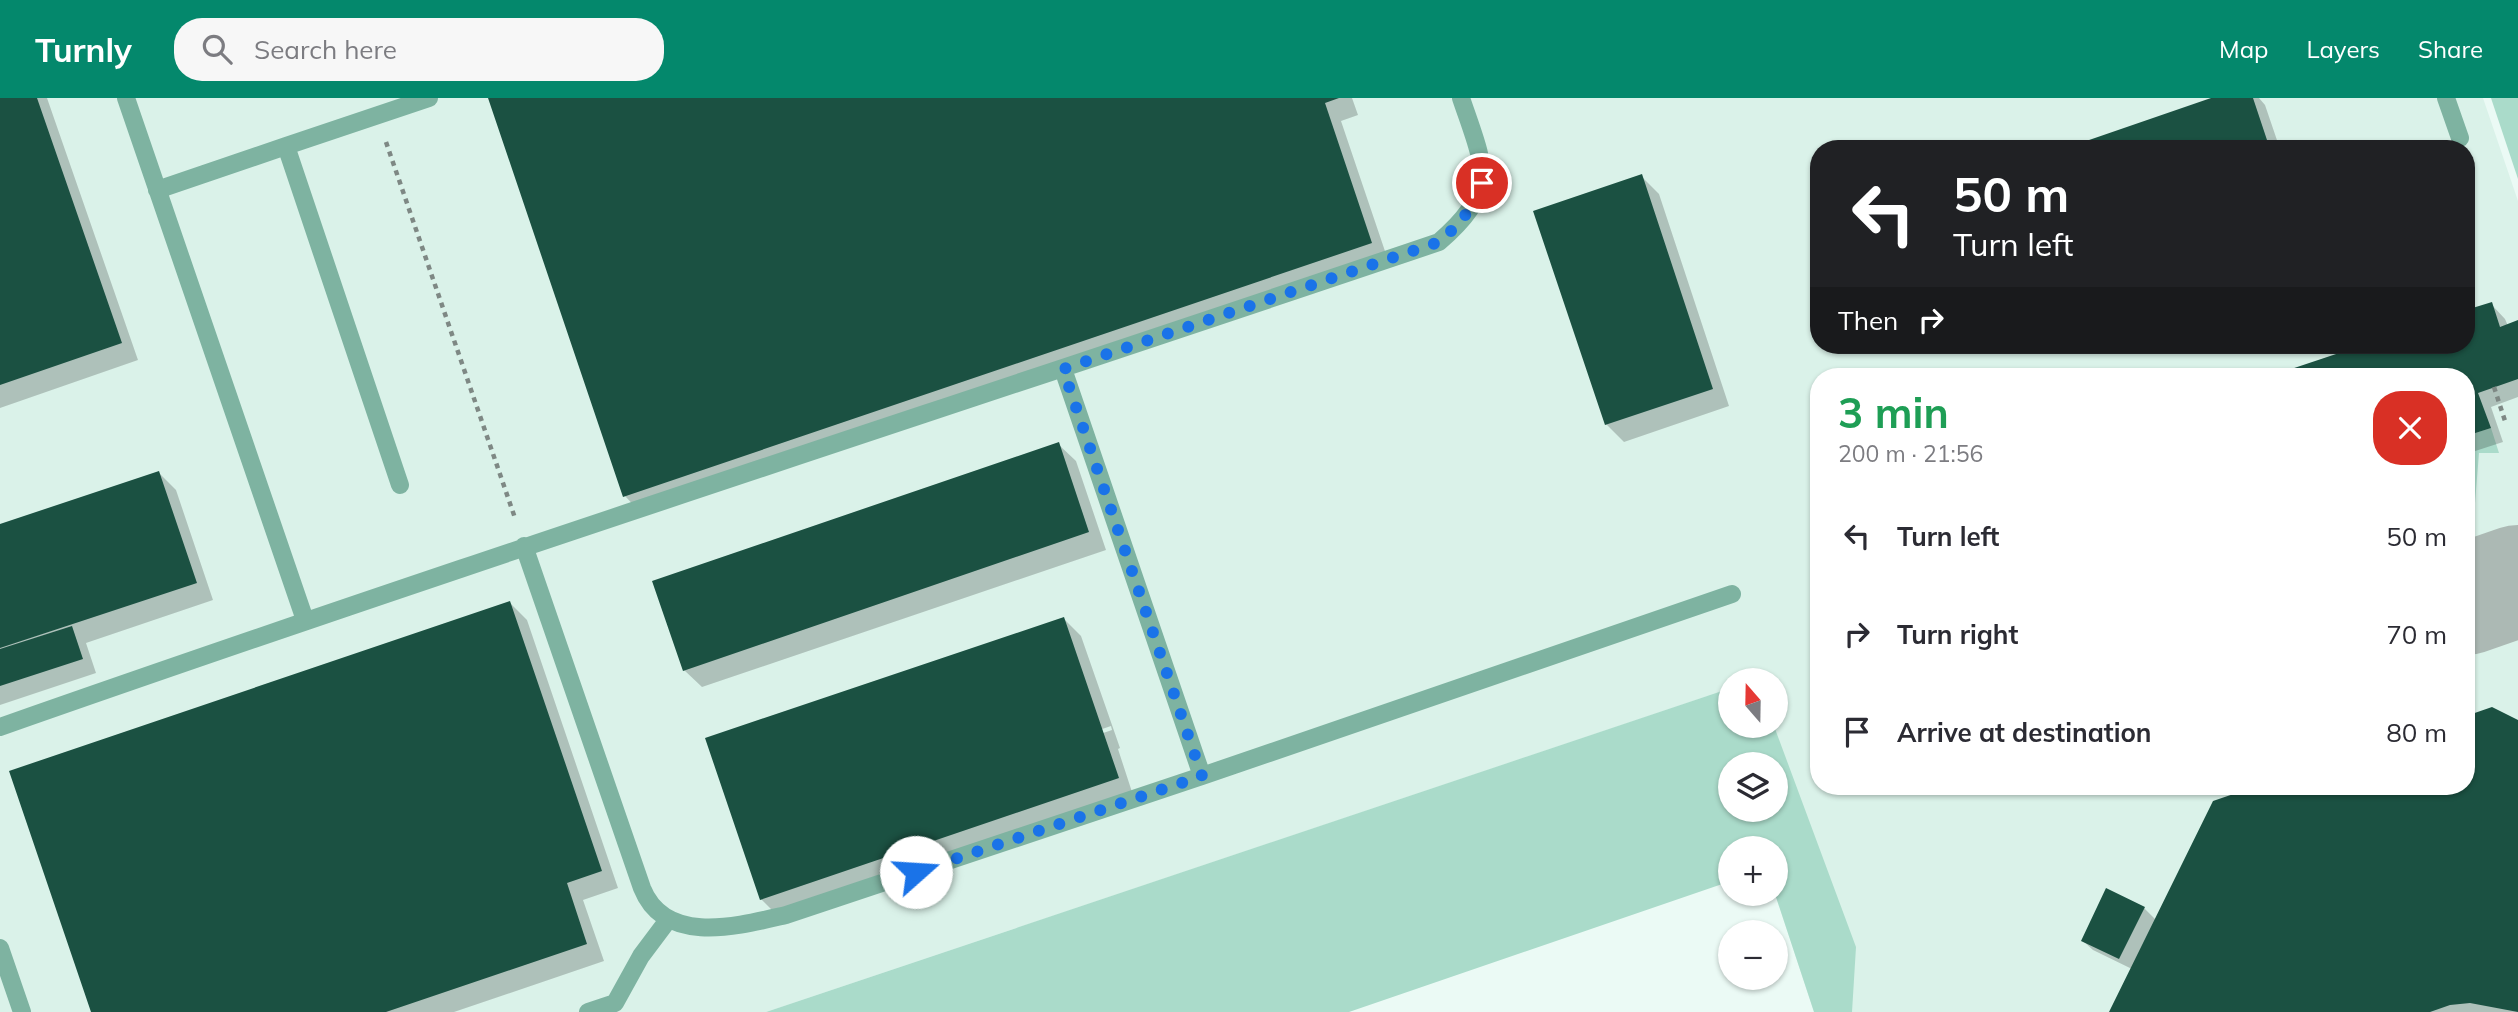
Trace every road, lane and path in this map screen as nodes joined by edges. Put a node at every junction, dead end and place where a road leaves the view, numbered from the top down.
1 (126, 98) edge
2 (429, 98) edge
3 (1461, 98) edge
4 (2446, 98) edge
5 (376, 116) junction
6 (2460, 138) dead end
7 (286, 146) junction
8 (157, 190) junction
9 (1063, 369) junction
10 (2494, 387) dead end
11 (2506, 424) dead end
12 (400, 485) dead end
13 (524, 546) junction
14 (1732, 594) dead end
15 (304, 620) junction
16 (0, 727) edge
17 (1202, 776) junction
18 (668, 920) junction
19 (0, 948) edge
20 (22, 1012) edge
21 (588, 1012) edge

1 - 8 lane
2 - 5 lane
3 - 9 lane
4 - 6 lane
5 - 7 lane
5 - 13 path
7 - 8 lane
7 - 12 lane
8 - 15 lane
9 - 13 lane
9 - 17 lane
10 - 11 path
13 - 15 lane
13 - 18 lane
14 - 17 lane
15 - 16 lane
17 - 18 lane
18 - 21 lane
19 - 20 lane

